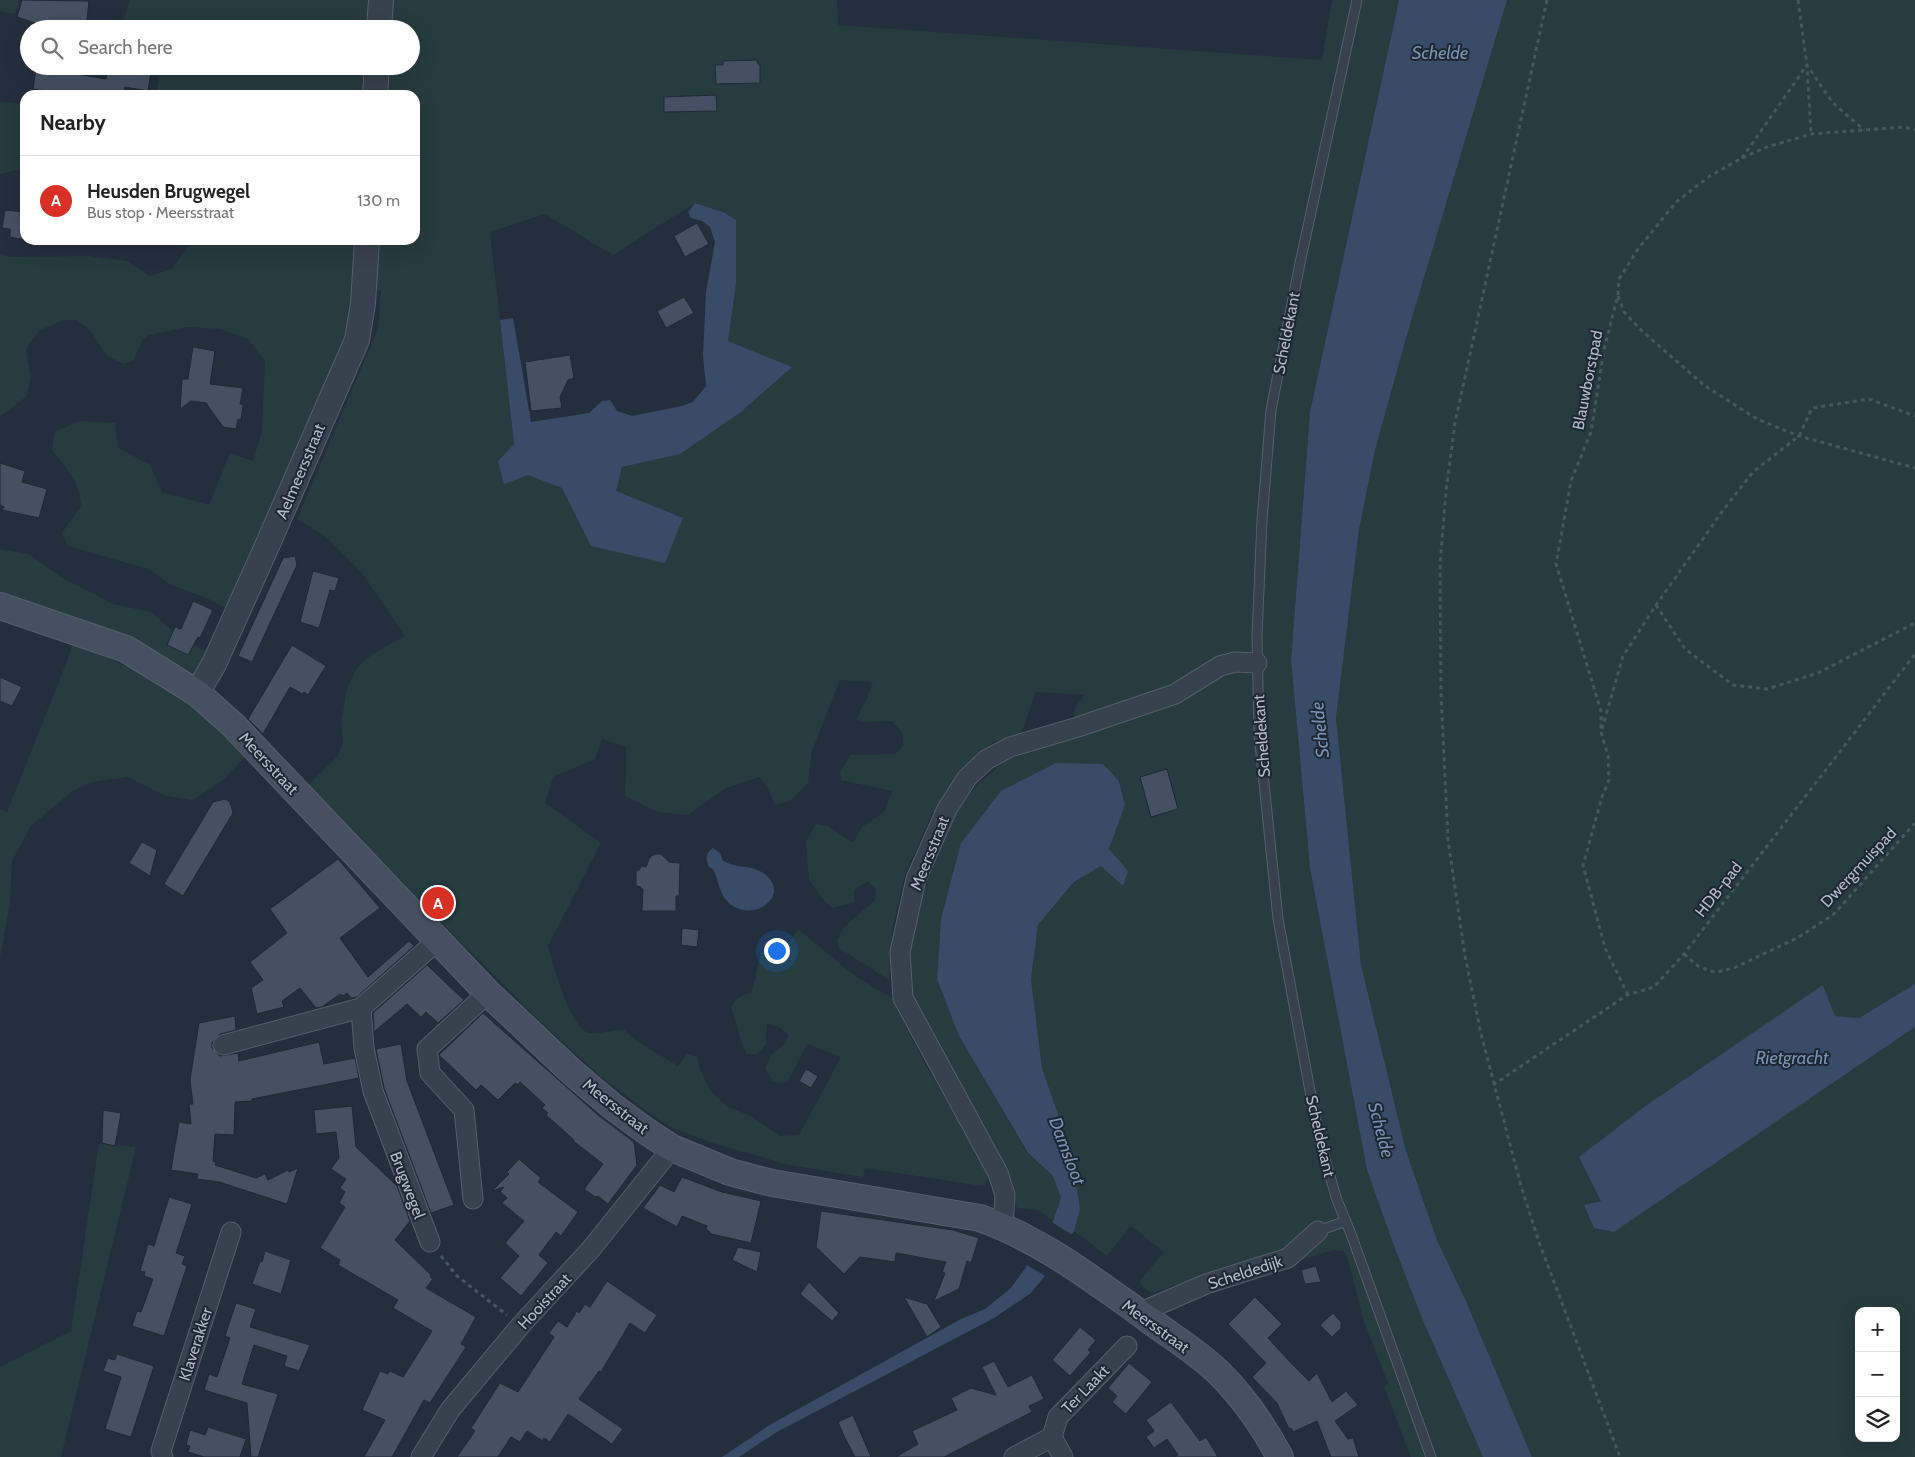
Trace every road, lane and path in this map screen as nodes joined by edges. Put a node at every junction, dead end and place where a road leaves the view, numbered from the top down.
1 (381, 0) edge
2 (1357, 0) edge
3 (1548, 0) edge
4 (1798, 0) edge
5 (380, 20) edge
6 (1807, 64) junction
7 (376, 75) edge
8 (375, 90) edge
9 (1865, 130) junction
10 (1915, 130) edge
11 (1811, 134) junction
12 (1742, 158) junction
13 (367, 245) edge
14 (1618, 295) junction
15 (1915, 416) edge
16 (1799, 436) junction
17 (1915, 468) edge
18 (1656, 605) junction
19 (0, 606) edge
20 (1915, 623) edge
21 (1915, 654) edge
22 (1257, 663) junction
23 (197, 693) junction
24 (1601, 732) junction
25 (1915, 823) edge
26 (437, 941) junction
27 (1684, 954) junction
28 (488, 993) junction
29 (1628, 995) junction
30 (361, 1008) junction
31 (224, 1045) dead end
32 (1493, 1085) junction
33 (672, 1148) junction
34 (473, 1199) dead end
35 (1346, 1221) junction
36 (1003, 1226) junction
37 (231, 1232) dead end
38 (1318, 1232) joint
39 (430, 1242) joint
40 (1139, 1313) junction
41 (521, 1325) junction
42 (1127, 1346) dead end
43 (1052, 1437) junction
44 (163, 1457) edge
45 (420, 1457) edge
46 (1014, 1457) edge
47 (1063, 1457) edge
48 (1280, 1457) edge
49 (1431, 1457) edge
50 (1620, 1457) edge

1 - 5 street
2 - 22 lane, Scheldekant
3 - 32 path
4 - 6 path
6 - 9 path
6 - 11 path
6 - 12 path
7 - 8 street
9 - 10 path, Blauwborstpad
9 - 11 path, Blauwborstpad
11 - 12 path, Blauwborstpad
12 - 14 path, Blauwborstpad
13 - 23 street, Aelmeersstraat
14 - 16 path
14 - 24 path, Blauwborstpad
15 - 16 path
16 - 17 path
16 - 18 path
18 - 20 path
18 - 24 path
19 - 23 main road, Meersstraat
21 - 27 path, HDB-pad
22 - 35 lane, Scheldekant
22 - 36 street, Meersstraat
23 - 26 main road, Meersstraat
24 - 29 path, Blauwborstpad
25 - 27 path, Dwergmuispad
26 - 28 main road, Meersstraat
26 - 30 street
27 - 29 path, HDB-pad
28 - 33 main road, Meersstraat
28 - 34 street
29 - 32 path, HDB-pad
30 - 31 street
30 - 39 street, Brugwegel
32 - 50 path
33 - 36 main road, Meersstraat
33 - 41 street, Hooistraat
35 - 38 lane, Scheldedijk
35 - 49 lane, Scheldekant
36 - 40 main road, Meersstraat
37 - 44 street, Klaverakker
38 - 40 street, Scheldedijk
39 - 41 path
40 - 48 main road, Meersstraat
41 - 45 street, Hooistraat
42 - 43 street, Ter Laakt
43 - 46 street
43 - 47 street

